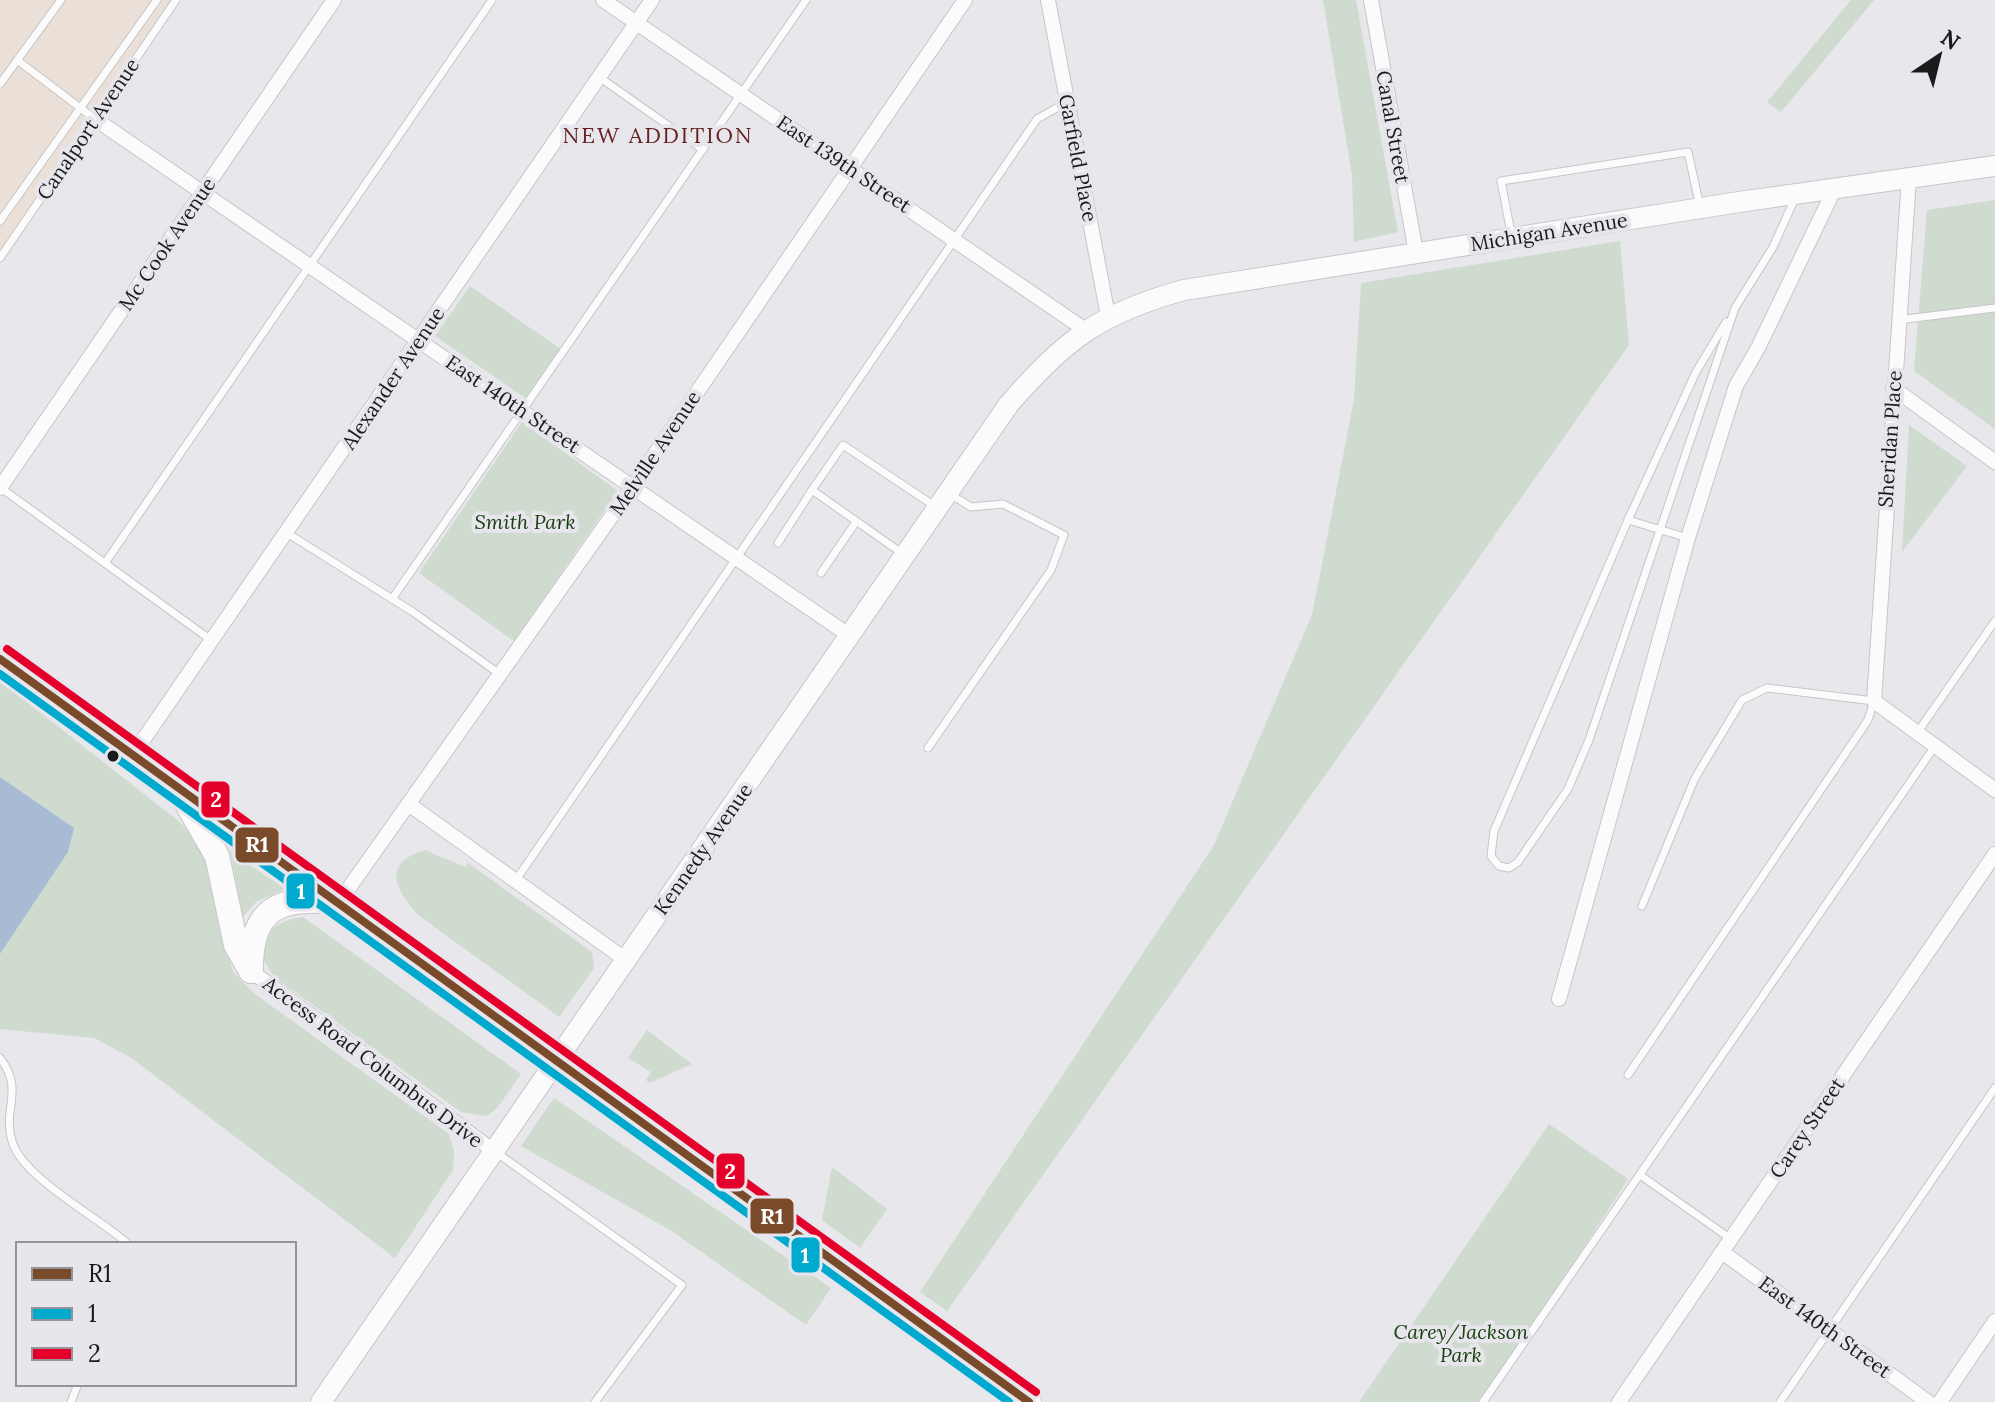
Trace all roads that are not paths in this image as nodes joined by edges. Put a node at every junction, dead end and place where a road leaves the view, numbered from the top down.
1 (61, 0) edge
2 (157, 0) edge
3 (176, 0) edge
4 (334, 0) edge
5 (492, 0) edge
6 (603, 0) edge
7 (652, 0) edge
8 (806, 0) edge
9 (965, 0) edge
10 (1048, 0) edge
11 (1371, 0) edge
12 (636, 23) junction
13 (17, 60) junction
14 (599, 77) junction
15 (0, 84) edge
16 (741, 94) junction
17 (1067, 102) junction
18 (80, 107) junction
19 (95, 119) junction
20 (703, 150) junction
21 (1995, 166) edge
22 (849, 168) junction
23 (1909, 178) junction
24 (1834, 190) junction
25 (203, 192) junction
26 (1796, 194) junction
27 (1701, 209) junction
28 (0, 221) edge
29 (1512, 238) junction
30 (956, 241) junction
31 (1416, 253) junction
32 (0, 258) edge
33 (311, 265) junction
34 (1735, 308) junction
35 (1995, 308) edge
36 (1108, 316) junction
37 (1898, 320) junction
38 (1084, 329) junction
39 (419, 340) junction
40 (1893, 388) junction
41 (524, 411) junction
42 (1995, 462) edge
43 (633, 486) junction
44 (0, 487) edge
45 (812, 490) junction
46 (943, 501) junction
47 (1628, 520) junction
48 (856, 522) junction
49 (1659, 532) junction
50 (287, 533) junction
51 (1688, 538) junction
52 (778, 543) dead end
53 (905, 555) junction
54 (738, 558) junction
55 (105, 563) junction
56 (821, 573) dead end
57 (392, 599) junction
58 (1995, 621) edge
59 (850, 636) junction
60 (213, 641) junction
61 (0, 659) edge
62 (501, 675) junction
63 (1874, 701) junction
64 (1917, 733) junction
65 (1935, 746) junction
66 (928, 748) dead end
67 (132, 756) junction
68 (178, 788) junction
69 (1995, 790) edge
70 (410, 805) junction
71 (1995, 854) edge
72 (516, 880) junction
73 (339, 902) junction
74 (1642, 906) dead end
75 (626, 960) junction
76 (251, 971) junction
77 (1559, 999) dead end
78 (0, 1058) edge
79 (1628, 1075) dead end
80 (1995, 1088) edge
81 (495, 1152) junction
82 (1640, 1175) junction
83 (1731, 1239) junction
84 (125, 1242) edge
85 (1722, 1252) junction
86 (1995, 1321) edge
87 (1829, 1330) junction
88 (321, 1402) edge
89 (595, 1402) edge
90 (1029, 1402) edge
91 (1483, 1402) edge
92 (1619, 1402) edge
93 (1780, 1402) edge
94 (1928, 1402) edge
95 (1940, 1402) edge

1 - 13 lane
2 - 18 lane
3 - 19 lane, Canalport Avenue
4 - 25 street, Mc Cook Avenue
5 - 33 lane
6 - 12 street, East 139th Street
7 - 12 street, Alexander Avenue
8 - 16 lane
9 - 22 street, Melville Avenue
10 - 17 street, Garfield Place
11 - 31 street, Canal Street
12 - 14 street, Alexander Avenue
12 - 16 street, East 139th Street
13 - 15 lane
13 - 18 lane
14 - 20 lane
14 - 39 street, Alexander Avenue
16 - 20 lane
16 - 22 street, East 139th Street
17 - 30 lane
17 - 36 street, Garfield Place
18 - 19 lane
18 - 28 lane
19 - 25 street, East 140th Street
19 - 32 lane, Canalport Avenue
20 - 41 lane
21 - 23 main road, Michigan Avenue
22 - 30 street, East 139th Street
22 - 43 street, Melville Avenue
23 - 24 main road, Michigan Avenue
23 - 37 street, Sheridan Place
24 - 26 main road, Michigan Avenue
24 - 51 street
25 - 33 street, East 140th Street
25 - 44 street, Mc Cook Avenue
26 - 27 main road, Michigan Avenue
26 - 34 lane
27 - 29 main road, Michigan Avenue
27 - 29 lane
29 - 31 main road, Michigan Avenue
30 - 38 street, East 139th Street
30 - 54 lane
31 - 36 main road, Michigan Avenue
33 - 39 street, East 140th Street
33 - 55 lane
34 - 47 lane
34 - 49 lane
35 - 37 lane
36 - 38 main road, Kennedy Avenue
37 - 40 street, Sheridan Place
38 - 46 main road, Kennedy Avenue
39 - 41 street, East 140th Street
39 - 50 street, Alexander Avenue
40 - 42 street
40 - 63 street, Sheridan Place
41 - 43 street, East 140th Street
41 - 57 lane
43 - 54 street, East 140th Street
43 - 62 street, Melville Avenue
44 - 55 lane
45 - 46 lane
45 - 48 lane
45 - 52 lane
46 - 53 main road, Kennedy Avenue
46 - 66 lane
47 - 49 lane
47 - 49 lane
48 - 53 lane
48 - 56 lane
49 - 51 lane
50 - 57 lane
50 - 60 street, Alexander Avenue
51 - 77 street
53 - 59 main road, Kennedy Avenue
54 - 59 street, East 140th Street
54 - 72 lane
55 - 60 lane
57 - 62 lane
58 - 64 lane
59 - 75 main road, Kennedy Avenue
60 - 67 street, Alexander Avenue
61 - 67 main road
62 - 70 street, Melville Avenue
63 - 64 street
63 - 74 lane
63 - 79 lane
64 - 65 street
65 - 69 street
65 - 82 lane
67 - 68 main road
68 - 73 main road
68 - 76 main road
70 - 72 street
70 - 73 street, Melville Avenue
71 - 83 street, Carey Street
72 - 75 street
73 - 76 main road
73 - 90 main road, bridge
75 - 81 main road, Kennedy Avenue
76 - 81 street, Access Road Columbus Drive
78 - 84 lane
80 - 87 lane
81 - 88 main road, Kennedy Avenue
81 - 89 lane
82 - 83 lane
82 - 91 lane
83 - 85 street, Carey Street
85 - 87 street, East 140th Street
85 - 92 street, Carey Street
86 - 95 street
87 - 93 lane
87 - 94 street, East 140th Street

